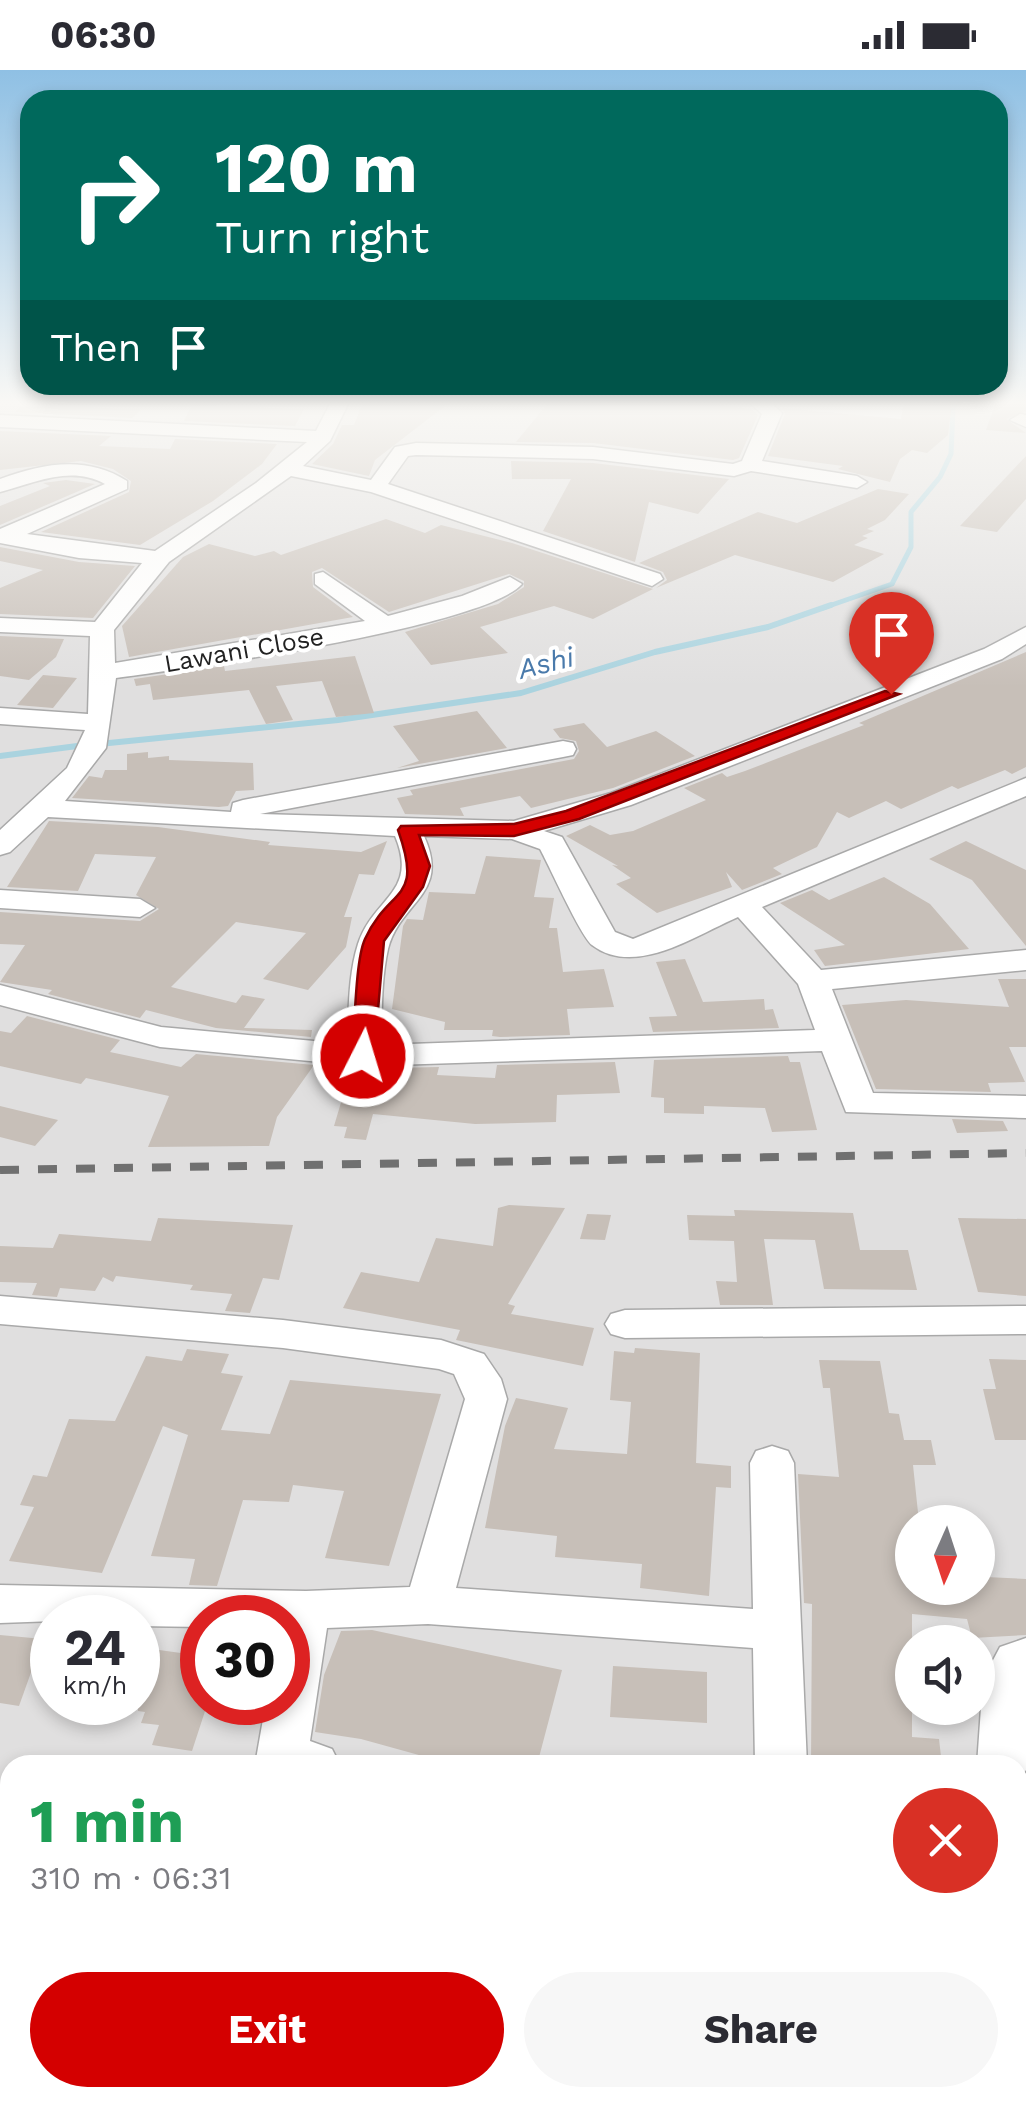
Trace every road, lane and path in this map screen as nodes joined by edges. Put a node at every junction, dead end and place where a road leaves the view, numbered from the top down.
1 (93, 497) edge
2 (246, 497) edge
3 (406, 497) edge
4 (2, 537) edge
5 (160, 558) junction
6 (323, 579) dead end
7 (652, 579) dead end
8 (510, 584) dead end
9 (384, 624) junction
10 (0, 625) edge
11 (102, 629) junction
12 (1026, 634) edge
13 (104, 672) junction
14 (0, 716) edge
15 (92, 742) junction
16 (563, 749) dead end
17 (1026, 786) edge
18 (37, 808) junction
19 (213, 818) junction
20 (407, 830) junction
21 (514, 830) junction
22 (0, 846) edge
23 (0, 899) edge
24 (744, 906) junction
25 (140, 908) dead end
26 (1026, 960) edge
27 (813, 981) junction
28 (0, 995) edge
29 (834, 1040) junction
30 (363, 1056) junction
31 (1026, 1107) edge
32 (0, 1310) edge
33 (1026, 1320) edge
34 (626, 1324) dead end
35 (772, 1463) dead end
36 (0, 1604) edge
37 (428, 1605) junction
38 (180, 1608) edge
39 (310, 1610) edge
40 (778, 1630) junction
41 (1026, 1658) edge
42 (296, 1725) edge
43 (294, 1755) edge
44 (781, 1755) edge
45 (1003, 1755) edge

1 - 4 street
2 - 5 street
3 - 7 street
4 - 5 street
5 - 11 street
6 - 9 street
8 - 9 street, Lawani Close
9 - 13 street, Lawani Close
10 - 11 street
11 - 13 street
12 - 21 street
13 - 15 street
14 - 15 street
15 - 18 street
16 - 19 street
17 - 24 street
18 - 19 street
18 - 22 street
19 - 20 street
20 - 21 street
20 - 30 street
21 - 24 street
23 - 25 street
24 - 27 street
26 - 27 street
27 - 29 street
28 - 30 street
29 - 30 street
29 - 31 street
32 - 37 street
33 - 34 street
35 - 40 street
36 - 38 street
37 - 39 street
37 - 40 street
40 - 44 street
41 - 45 street
42 - 43 street

